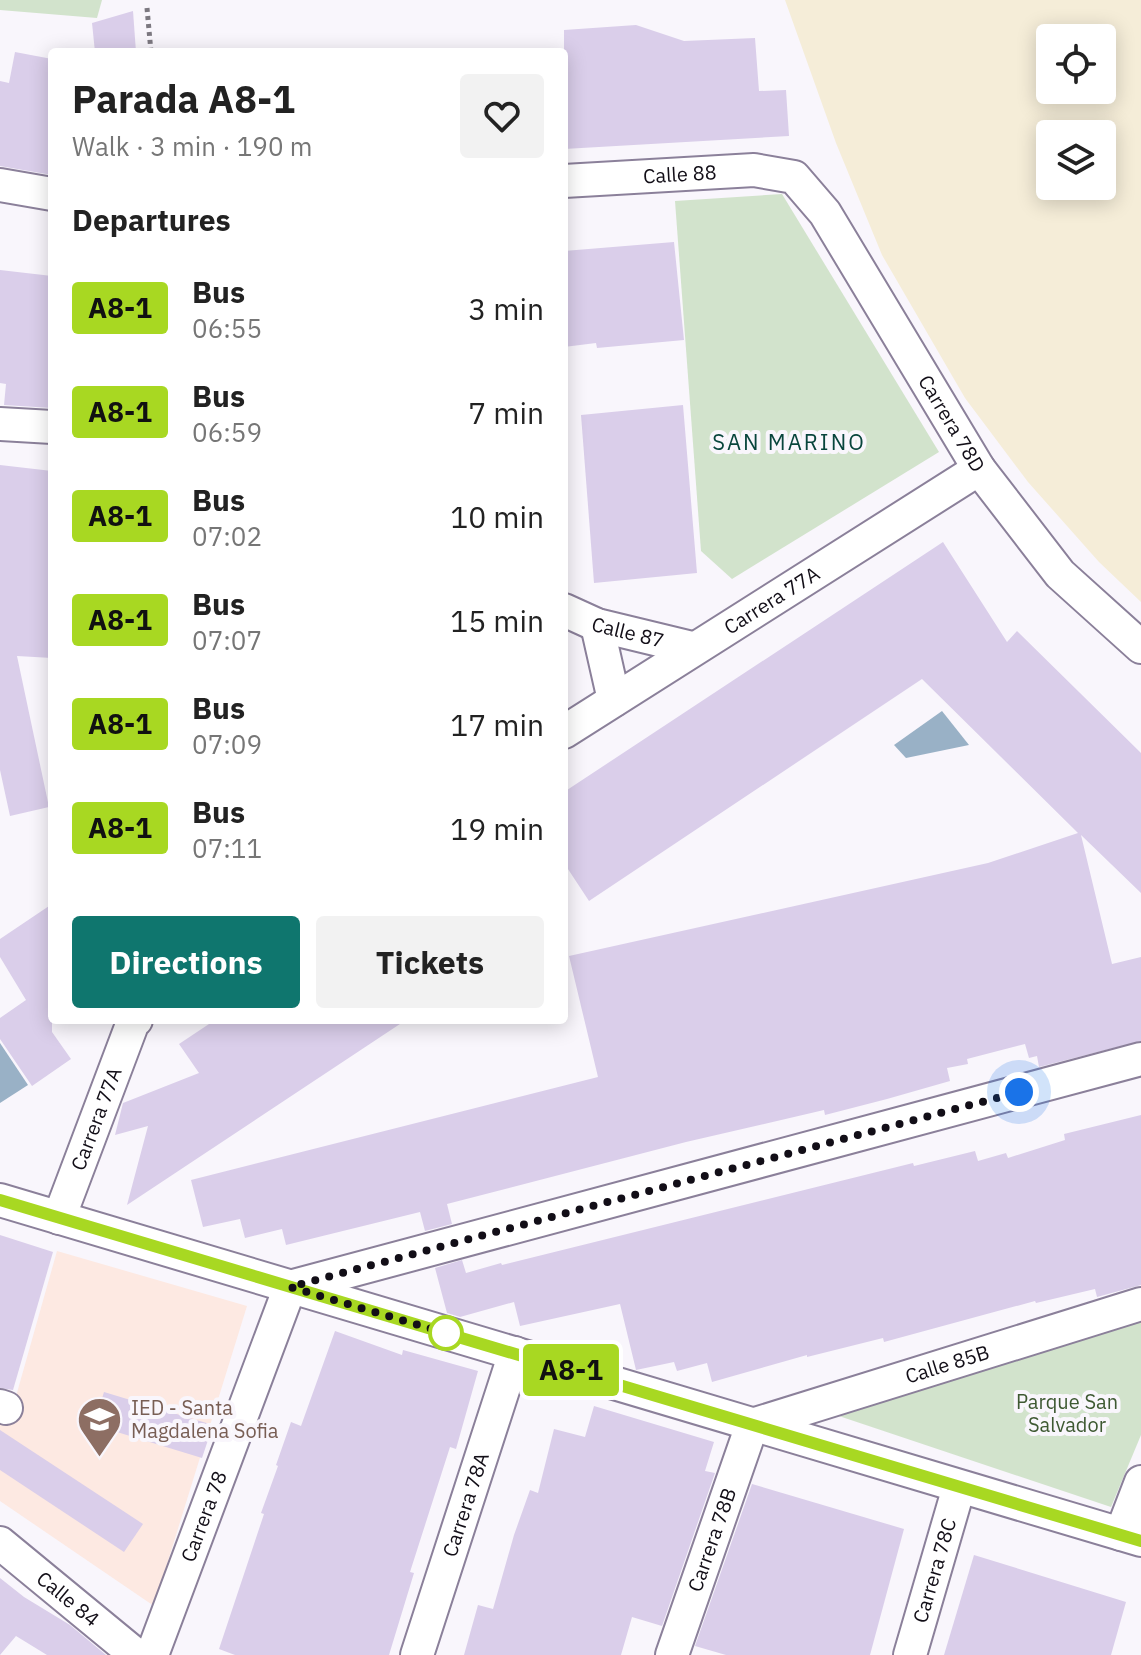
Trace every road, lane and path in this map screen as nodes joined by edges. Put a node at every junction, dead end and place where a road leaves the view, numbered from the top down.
1 (147, 8) dead end
2 (151, 48) edge
3 (794, 177) joint
4 (568, 181) edge
5 (0, 185) edge
6 (48, 193) edge
7 (0, 424) edge
8 (48, 427) edge
9 (979, 469) junction
10 (568, 612) edge
11 (597, 625) junction
12 (1141, 647) edge
13 (692, 648) junction
14 (614, 700) junction
15 (568, 729) edge
16 (132, 1024) edge
17 (1141, 1059) edge
18 (0, 1200) edge
19 (59, 1218) junction
20 (290, 1287) junction
21 (1141, 1304) edge
22 (515, 1353) junction
23 (752, 1425) junction
24 (1141, 1482) edge
25 (959, 1487) junction
26 (1131, 1537) edge
27 (0, 1543) edge
28 (136, 1655) edge
29 (152, 1655) edge
30 (417, 1655) edge
31 (672, 1655) edge
32 (910, 1655) edge

1 - 2 path
3 - 4 street, Calle 88
3 - 9 street, Carrera 78D
5 - 6 street
7 - 8 street
9 - 12 street, Carrera 78D
9 - 13 street, Carrera 77A
10 - 11 street, Calle 87
11 - 13 street, Calle 87
11 - 14 street
13 - 14 street, Carrera 77A
14 - 15 street, Carrera 77A
16 - 19 street, Carrera 77A
17 - 20 street
18 - 19 street
19 - 20 street
20 - 22 street
20 - 29 street, Carrera 78
21 - 23 street, Calle 85B
22 - 23 street
22 - 30 street, Carrera 78A
23 - 25 street
23 - 31 street, Carrera 78B
24 - 26 street
25 - 26 street
25 - 32 street, Carrera 78C
27 - 28 street, Calle 84

